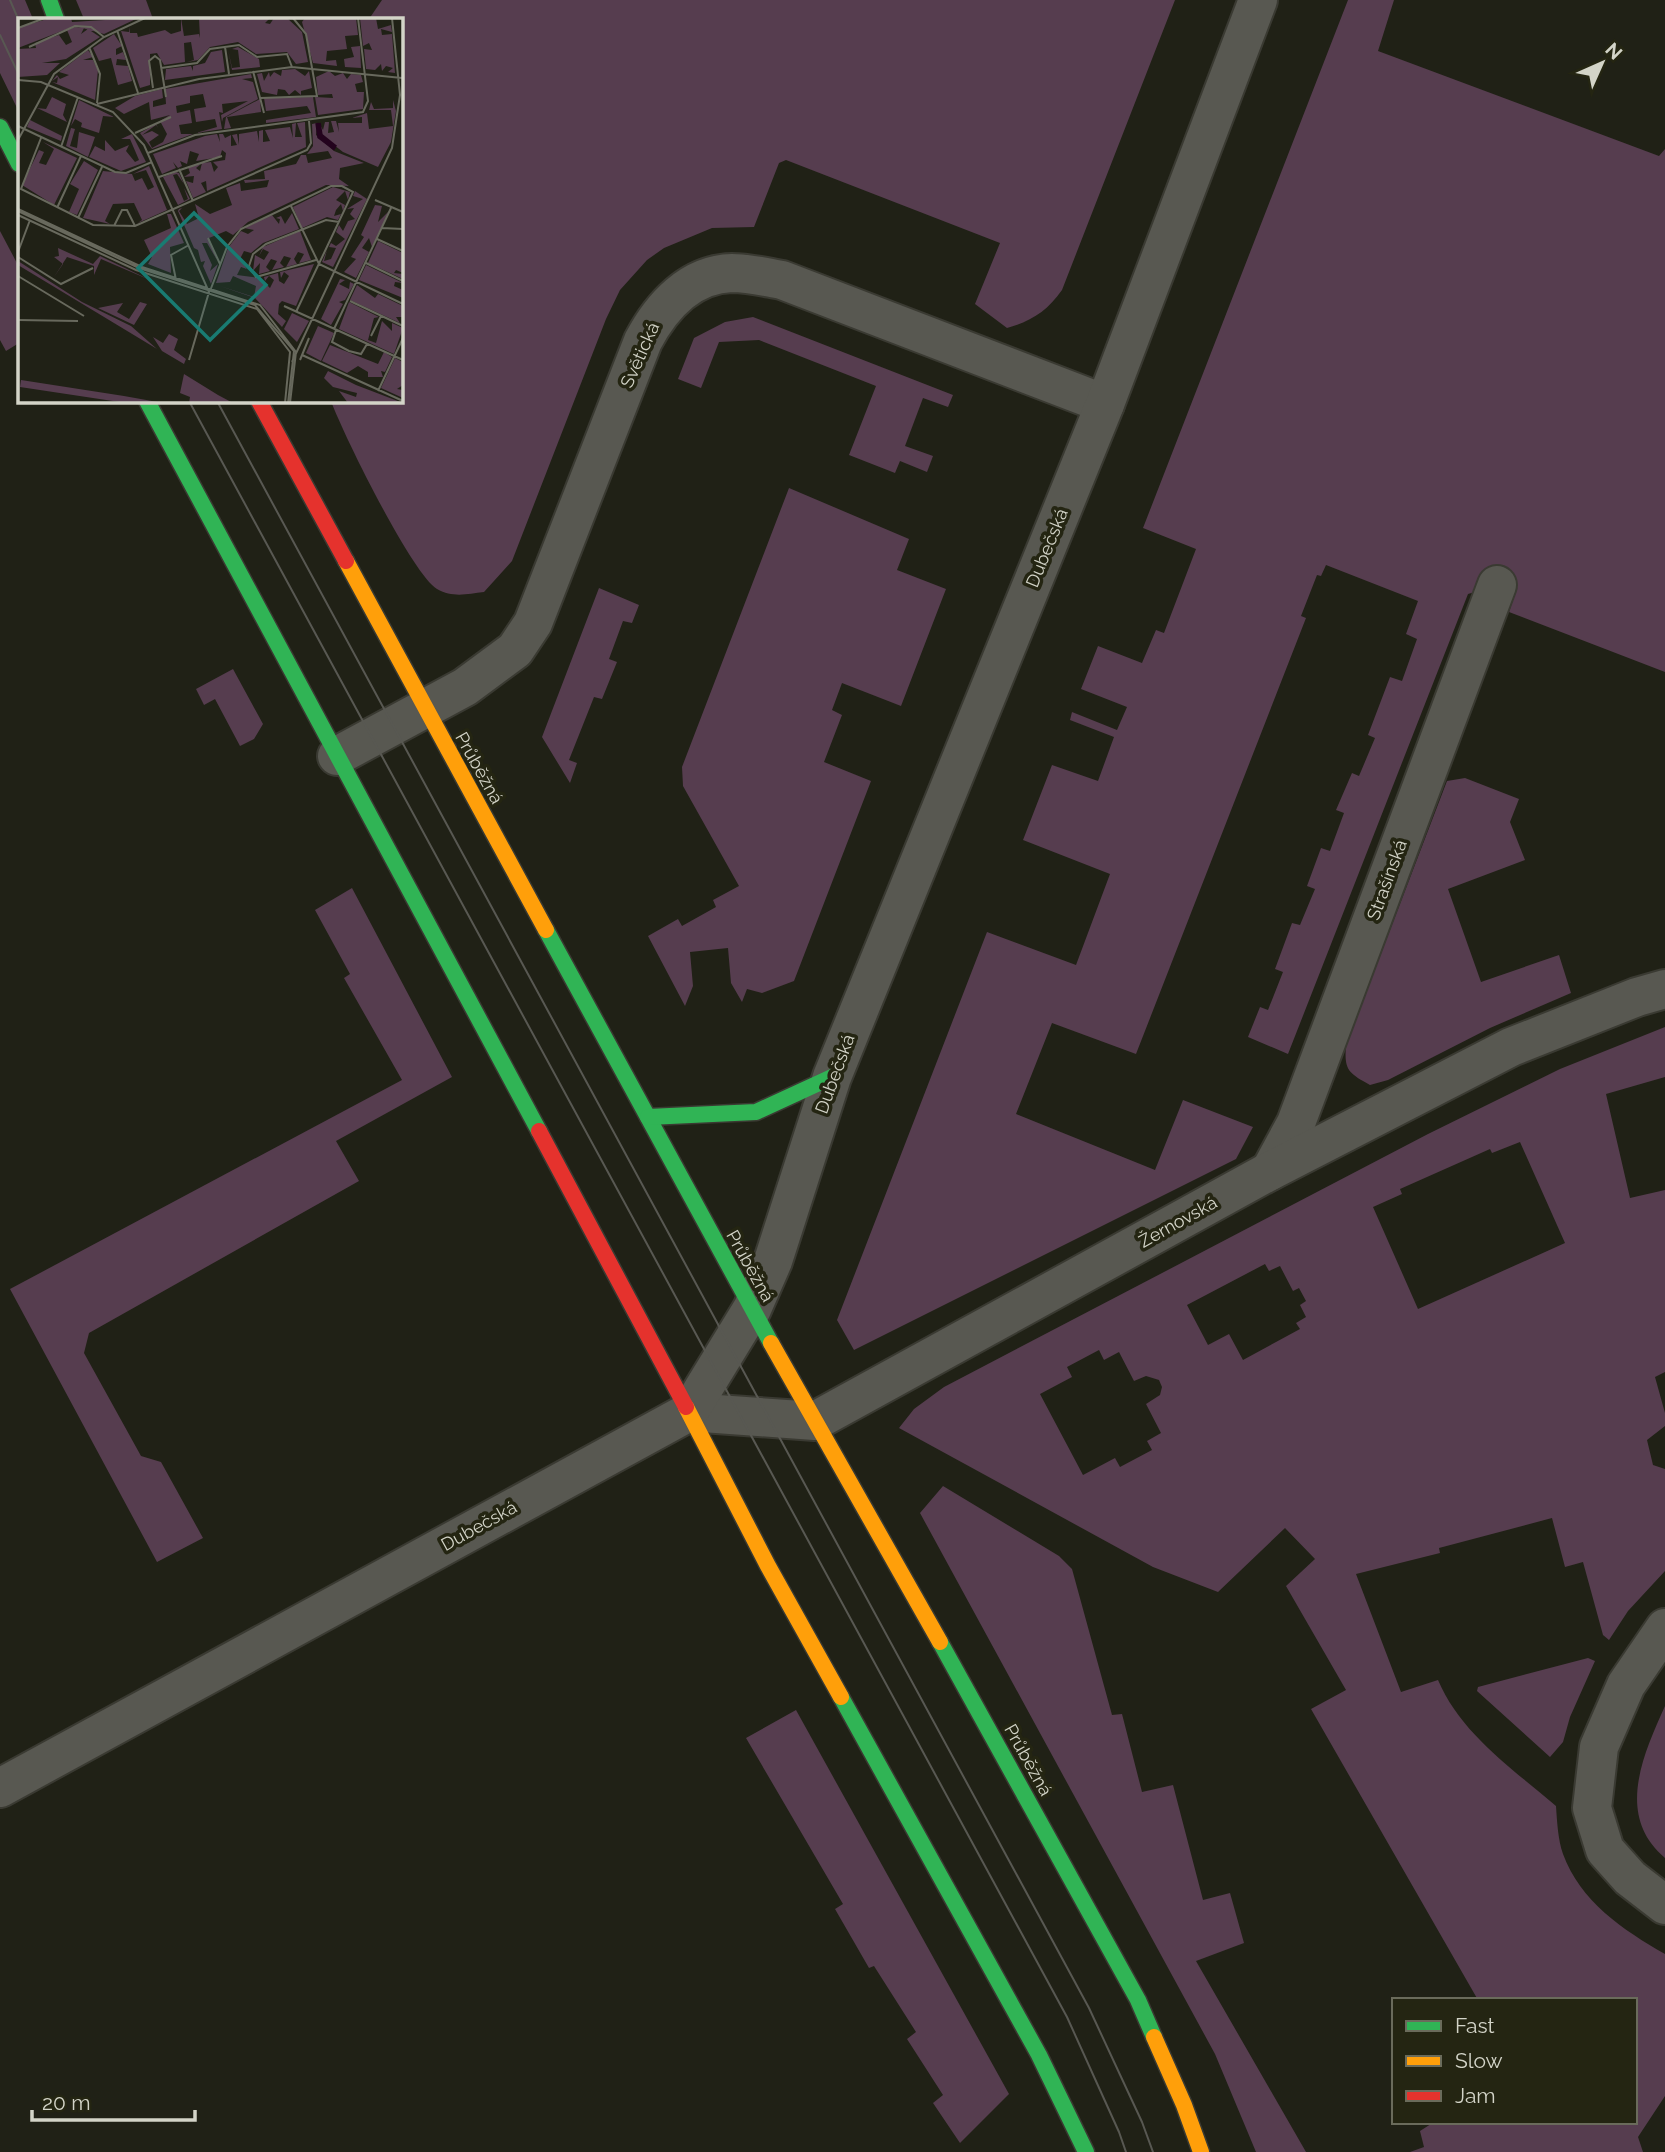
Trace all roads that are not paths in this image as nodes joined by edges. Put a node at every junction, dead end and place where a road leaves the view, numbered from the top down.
1 (49, 0) edge
2 (1258, 0) edge
3 (56, 18) edge
4 (0, 127) edge
5 (18, 162) edge
6 (148, 402) edge
7 (260, 402) edge
8 (1105, 404) junction
9 (1497, 585) dead end
10 (425, 710) junction
11 (337, 756) junction
12 (1665, 989) edge
13 (832, 1077) junction
14 (648, 1117) junction
15 (1270, 1171) junction
16 (752, 1309) junction
17 (689, 1412) junction
18 (815, 1421) junction
19 (1665, 1628) edge
20 (0, 1788) edge
21 (1665, 1905) edge
22 (1086, 2152) edge
23 (1201, 2152) edge

1 - 3 main road
2 - 8 street, Dubečská
4 - 5 main road
6 - 11 main road
7 - 10 main road, Průběžná
8 - 10 street, Světická
8 - 13 street, Dubečská
9 - 15 street, Strašínská
10 - 11 street, Světická
10 - 14 main road, Průběžná
11 - 17 main road
12 - 15 street, Žernovská
13 - 14 main road
13 - 16 street, Dubečská
14 - 16 main road, Průběžná
15 - 18 street, Žernovská
16 - 17 street, Dubečská
16 - 18 main road, Průběžná
17 - 18 street
17 - 20 street, Dubečská
17 - 22 main road
18 - 23 main road, Průběžná
19 - 21 street

